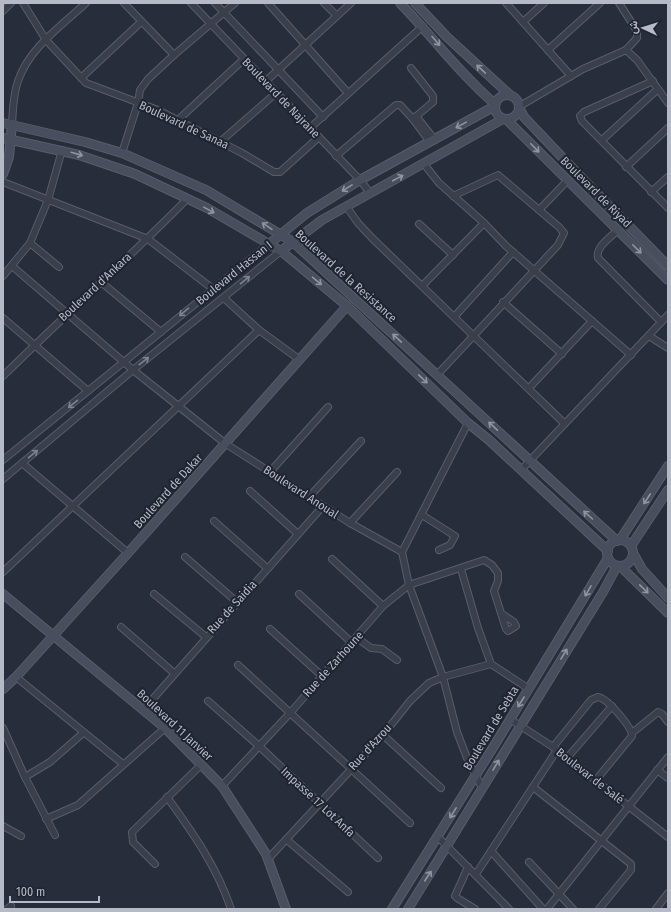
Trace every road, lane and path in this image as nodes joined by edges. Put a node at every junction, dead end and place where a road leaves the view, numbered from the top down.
1 (11, 3) edge
2 (23, 3) edge
3 (86, 3) edge
4 (124, 3) edge
5 (191, 3) edge
6 (215, 3) edge
7 (235, 3) edge
8 (268, 3) edge
9 (324, 3) edge
10 (351, 3) edge
11 (400, 3) edge
12 (415, 3) edge
13 (506, 3) edge
14 (544, 3) edge
15 (600, 3) edge
16 (619, 3) edge
17 (3, 11) edge
18 (224, 13) junction
19 (336, 16) junction
20 (141, 22) junction
21 (523, 22) junction
22 (211, 24) junction
23 (423, 26) junction
24 (46, 40) junction
25 (304, 44) junction
26 (548, 50) junction
27 (626, 50) junction
28 (174, 56) junction
29 (244, 59) junction
30 (410, 68) dead end
31 (278, 71) junction
32 (571, 76) junction
33 (81, 78) junction
34 (653, 81) junction
35 (265, 82) junction
36 (642, 87) junction
37 (658, 89) junction
38 (276, 93) junction
39 (348, 93) junction
40 (510, 95) junction
41 (648, 98) junction
42 (138, 103) junction
43 (668, 103) edge
44 (495, 105) junction
45 (520, 107) junction
46 (323, 116) junction
47 (414, 117) junction
48 (178, 120) junction
49 (505, 120) junction
50 (3, 123) edge
51 (12, 124) junction
52 (310, 128) junction
53 (668, 128) edge
54 (319, 137) junction
55 (7, 138) edge
56 (602, 140) junction
57 (433, 141) junction
58 (220, 142) junction
59 (62, 150) junction
60 (122, 153) junction
61 (336, 156) junction
62 (424, 164) junction
63 (626, 167) junction
64 (3, 174) edge
65 (668, 176) edge
66 (360, 180) junction
67 (567, 181) junction
68 (3, 182) edge
69 (651, 192) junction
70 (370, 193) junction
71 (453, 196) junction
72 (187, 199) junction
73 (48, 200) junction
74 (346, 206) junction
75 (668, 208) edge
76 (539, 210) junction
77 (484, 223) junction
78 (419, 224) dead end
79 (618, 230) junction
80 (281, 234) junction
81 (148, 239) junction
82 (293, 242) junction
83 (30, 243) junction
84 (269, 244) junction
85 (280, 251) junction
86 (513, 252) junction
87 (453, 255) junction
88 (668, 265) edge
89 (12, 266) junction
90 (59, 267) dead end
91 (534, 270) junction
92 (3, 276) edge
93 (668, 280) edge
94 (101, 282) junction
95 (423, 285) junction
96 (213, 289) junction
97 (224, 298) junction
98 (503, 302) junction
99 (347, 306) junction
100 (67, 313) junction
101 (668, 315) edge
102 (455, 316) junction
103 (3, 318) edge
104 (592, 321) junction
105 (661, 322) junction
106 (259, 330) junction
107 (161, 332) junction
108 (475, 335) junction
109 (649, 336) junction
110 (35, 345) junction
111 (668, 348) edge
112 (562, 354) junction
113 (631, 355) junction
114 (300, 360) junction
115 (124, 362) junction
116 (133, 370) junction
117 (436, 375) junction
118 (3, 376) edge
119 (529, 388) junction
120 (88, 391) junction
121 (179, 406) junction
122 (328, 407) dead end
123 (468, 423) junction
124 (564, 423) junction
125 (360, 441) dead end
126 (226, 444) junction
127 (3, 450) edge
128 (9, 455) junction
129 (3, 460) edge
130 (529, 461) junction
131 (22, 463) junction
132 (668, 466) edge
133 (521, 470) junction
134 (270, 472) junction
135 (397, 472) dead end
136 (3, 478) edge
137 (250, 490) dead end
138 (668, 490) edge
139 (309, 497) junction
140 (74, 505) junction
141 (323, 506) junction
142 (422, 515) junction
143 (214, 521) dead end
144 (350, 523) junction
145 (298, 534) junction
146 (619, 540) junction
147 (632, 549) junction
148 (439, 550) dead end
149 (402, 552) junction
150 (128, 553) junction
151 (608, 554) junction
152 (185, 557) dead end
153 (332, 559) dead end
154 (618, 566) junction
155 (268, 568) junction
156 (461, 569) junction
157 (3, 572) edge
158 (409, 585) junction
159 (3, 594) edge
160 (154, 594) dead end
161 (299, 594) dead end
162 (668, 598) edge
163 (237, 602) junction
164 (383, 606) junction
165 (668, 613) edge
166 (502, 614) dead end
167 (121, 627) dead end
168 (270, 629) dead end
169 (53, 636) junction
170 (206, 637) junction
171 (357, 638) junction
172 (352, 643) junction
173 (397, 660) dead end
174 (491, 664) junction
175 (238, 665) dead end
176 (174, 673) junction
177 (321, 675) junction
178 (16, 677) junction
179 (443, 677) junction
180 (529, 688) junction
181 (3, 689) edge
182 (208, 701) dead end
183 (612, 706) junction
184 (143, 710) junction
185 (291, 712) junction
186 (510, 719) junction
187 (668, 722) edge
188 (521, 725) junction
189 (3, 728) edge
190 (165, 728) junction
191 (83, 732) junction
192 (632, 733) junction
193 (383, 735) junction
194 (259, 746) junction
195 (555, 749) junction
196 (668, 757) edge
197 (567, 758) junction
198 (123, 764) junction
199 (202, 764) junction
200 (351, 769) junction
201 (657, 770) junction
202 (476, 776) junction
203 (25, 777) junction
204 (668, 778) edge
205 (596, 780) junction
206 (222, 786) junction
207 (533, 787) junction
208 (440, 788) dead end
209 (482, 788) junction
210 (167, 797) junction
211 (319, 804) junction
212 (628, 806) junction
213 (46, 819) junction
214 (410, 823) dead end
215 (3, 826) edge
216 (55, 835) dead end
217 (20, 836) dead end
218 (438, 837) junction
219 (668, 837) edge
220 (601, 839) junction
221 (286, 840) junction
222 (447, 846) junction
223 (491, 851) junction
224 (378, 858) dead end
225 (268, 859) junction
226 (528, 862) dead end
227 (155, 864) dead end
228 (468, 867) junction
229 (476, 874) junction
230 (348, 892) dead end
231 (668, 893) edge
232 (558, 894) junction
233 (231, 909) edge
234 (286, 909) edge
235 (392, 909) edge
236 (408, 909) edge
237 (475, 909) edge
238 (509, 909) edge
239 (543, 909) edge
240 (546, 909) edge
241 (573, 909) edge
242 (599, 909) edge
243 (656, 909) edge

1 - 17 street
2 - 24 street, Boulevard de Sanaa
3 - 24 street
4 - 20 street
5 - 22 street, Boulevard de Najrane
6 - 18 street
7 - 18 street
8 - 25 street
9 - 19 street
10 - 19 street
11 - 23 street
40 -> 12 street
13 - 21 street
14 - 21 street
15 - 26 street
16 - 27 street
18 - 22 street
18 - 31 street
19 - 25 street
20 - 28 street
20 - 33 street
21 - 26 street
22 - 28 street
22 - 29 street, Boulevard de Najrane
23 - 39 street
23 -> 44 street
24 - 33 street, Boulevard de Sanaa
24 - 51 street
25 - 31 street
25 - 39 street
26 - 32 street
27 - 32 street
27 - 34 street
28 - 42 street
29 - 35 street, Boulevard de Najrane
29 - 48 street
30 - 47 street
31 - 35 street
31 - 46 street
32 - 45 street
33 - 42 street, Boulevard de Sanaa
34 - 36 street
34 - 37 street
35 - 38 street, Boulevard de Najrane
36 - 41 street
36 - 56 street
37 - 41 street
37 - 43 street
38 - 52 street, Boulevard de Najrane
38 - 58 street
39 - 46 street
40 - 44 street
40 - 45 street
41 - 56 street
42 - 48 street, Boulevard de Sanaa
42 - 60 street
44 - 49 street
44 -> 57 street, Boulevard Hassan I
45 - 49 street
45 - 88 street, Boulevard de Riyad
46 - 52 street
47 - 57 street
47 - 61 street
48 - 58 street, Boulevard de Sanaa
49 - 62 street, Boulevard Hassan I
49 -> 67 street, Boulevard de Riyad
50 - 51 street, Boulevard de la Resistance
51 - 55 street
51 - 60 street, Boulevard de la Resistance
52 - 54 street, Boulevard de Najrane
53 - 63 street
54 - 58 street, Boulevard de Sanaa
54 - 61 street, Boulevard de Najrane
55 - 59 street, Boulevard de la Resistance
55 - 64 street
56 - 63 street
57 - 66 street, Boulevard Hassan I
59 -> 72 street, Boulevard de la Resistance
59 - 73 street
80 -> 60 street, Boulevard de la Resistance
61 - 66 street, Boulevard de Najrane
70 -> 62 street, Boulevard Hassan I
62 - 71 street
63 - 69 street
65 - 69 street
66 - 70 street, Boulevard de Najrane
66 -> 80 street, Boulevard Hassan I
67 - 76 street
67 - 79 street, Boulevard de Riyad
68 - 73 street
69 - 75 street
70 - 74 street, Boulevard Hassan I
71 - 76 street
71 - 77 street
72 - 81 street, Boulevard d'Ankara
72 -> 84 street, Boulevard de la Resistance
73 - 81 street
73 - 83 street
74 - 82 street, Boulevard Hassan I
74 - 95 street
76 - 91 street
77 - 86 street
77 - 87 street
78 - 87 street
79 -> 93 street, Boulevard de Riyad
79 - 105 street
80 - 82 street, Boulevard de la Resistance
80 - 84 street, Boulevard Hassan I
81 - 94 street, Boulevard d'Ankara
81 - 96 street
82 - 85 street, Boulevard Hassan I
117 -> 82 street, Boulevard de la Resistance
83 - 89 street
83 - 90 street
84 - 85 street, Boulevard de la Resistance
84 - 96 street, Boulevard Hassan I
97 -> 85 street, Boulevard Hassan I
85 -> 99 street, Boulevard de la Resistance
86 - 91 street
86 - 102 street
87 - 95 street
89 - 92 street
89 - 100 street, Boulevard Anoual
91 - 98 street
91 - 104 street
94 - 100 street, Boulevard d'Ankara
94 - 107 street
95 - 102 street
96 -> 107 street, Boulevard Hassan I
97 - 106 street
116 -> 97 street, Boulevard Hassan I
98 - 108 street
98 - 112 street
99 - 114 street, Boulevard de Dakar
99 -> 123 street, Boulevard de la Resistance
100 - 110 street, Boulevard d'Ankara
100 - 115 street, Boulevard Anoual
101 - 105 street
102 - 108 street
103 - 110 street
104 - 112 street
104 - 113 street
105 - 109 street
106 - 114 street
106 - 121 street
107 - 115 street, Boulevard Hassan I
108 - 117 street
108 - 119 street
109 - 111 street
109 - 113 street
110 - 118 street, Boulevard d'Ankara
110 - 120 street
112 - 119 street
113 - 124 street
114 - 126 street, Boulevard de Dakar
115 - 116 street, Boulevard Anoual
115 - 120 street, Boulevard Hassan I
116 - 121 street, Boulevard Anoual
131 -> 116 street, Boulevard Hassan I
130 -> 117 street, Boulevard de la Resistance
119 - 124 street
120 -> 128 street, Boulevard Hassan I
121 - 126 street, Boulevard Anoual
121 - 140 street
122 - 134 street
123 - 133 street, Boulevard de la Resistance
123 - 142 street
124 - 130 street
125 - 139 street
126 - 134 street, Boulevard Anoual
126 - 150 street, Boulevard de Dakar
127 - 128 street
128 - 129 street, Boulevard Hassan I
130 - 133 street
146 -> 130 street, Boulevard de la Resistance
131 - 136 street, Boulevard Hassan I
131 - 140 street
132 -> 146 street
133 - 151 street, Boulevard de la Resistance
134 - 139 street, Boulevard Anoual
135 - 144 street
137 - 145 street
138 - 147 street
139 - 141 street, Boulevard Anoual
140 - 150 street
140 - 157 street
141 - 144 street, Boulevard Anoual
141 - 145 street, Rue de Saidia
142 - 148 street
142 - 149 street
143 - 155 street
144 - 149 street, Boulevard Anoual
145 - 155 street, Rue de Saidia
146 - 147 street
146 - 151 street
147 - 154 street
147 - 162 street
149 - 158 street
150 - 169 street, Boulevard de Dakar
151 - 154 street
151 -> 180 street, Boulevard de Sebta
152 - 163 street
153 - 164 street
154 -> 165 street
188 -> 154 street, Boulevard de Sebta
155 - 163 street, Rue de Saidia
156 - 158 street, Rue de Zarhoune
156 - 166 street, Rue de Zarhoune
156 - 174 street
158 - 164 street, Rue de Zarhoune
158 - 179 street
159 - 169 street, Boulevard 11 Janvier
160 - 170 street
161 - 172 street
163 - 170 street, Rue de Saidia
164 - 171 street, Rue de Zarhoune
167 - 176 street
168 - 177 street
169 - 178 street, Boulevard de Dakar
169 - 184 street, Boulevard 11 Janvier
170 - 176 street, Rue de Saidia
171 - 172 street, Rue de Zarhoune
171 - 173 street
172 - 177 street, Rue de Zarhoune
174 - 179 street, Rue d'Azrou
174 - 180 street
175 - 185 street
176 - 184 street, Rue de Saidia
177 - 185 street, Rue de Zarhoune
178 - 181 street, Boulevard de Dakar
178 - 191 street
179 - 193 street, Rue d'Azrou
179 - 202 street
180 -> 186 street, Boulevard de Sebta
182 - 194 street, Impasse 17 Lot Anfa
183 - 192 street
183 - 195 street
183 - 197 street
184 - 190 street, Boulevard 11 Janvier
185 - 194 street, Rue de Zarhoune
185 - 200 street
186 - 188 street, Boulevar de Salé
186 - 202 street, Boulevard de Sebta
187 - 192 street
188 - 195 street, Boulevar de Salé
209 -> 188 street, Boulevard de Sebta
189 - 203 street
190 - 198 street
190 - 199 street, Boulevard 11 Janvier
191 - 198 street
191 - 203 street
192 - 205 street
193 - 200 street, Rue d'Azrou
193 - 208 street
194 - 206 street, Rue de Zarhoune
194 - 211 street, Impasse 17 Lot Anfa
195 - 197 street, Boulevar de Salé
195 - 207 street
196 - 201 street
197 - 205 street, Boulevar de Salé
198 - 213 street
199 - 206 street, Boulevard 11 Janvier
199 - 210 street
200 - 211 street, Rue d'Azrou
200 - 214 street
201 - 204 street
201 - 212 street
202 - 209 street
202 -> 218 street, Boulevard de Sebta
203 - 213 street
205 - 212 street, Boulevar de Salé
206 - 225 street, Boulevard 11 Janvier
207 - 220 street
207 - 223 street
209 - 222 street, Boulevard de Sebta
210 - 227 street
210 - 233 street
211 - 221 street, Rue d'Azrou
211 - 224 street, Impasse 17 Lot Anfa
212 - 219 street, Boulevar de Salé
212 - 220 street
213 - 216 street
215 - 217 street
218 - 222 street
218 - 235 street, Boulevard de Sebta
220 - 232 street
220 - 242 street
221 - 225 street, Rue d'Azrou
221 - 230 street
222 - 228 street
236 -> 222 street, Boulevard de Sebta
223 - 229 street
223 - 239 street
225 - 234 street, Boulevard 11 Janvier
226 - 232 street
228 - 229 street
228 - 237 street
229 - 238 street
231 - 243 street
232 - 240 street
232 - 241 street

